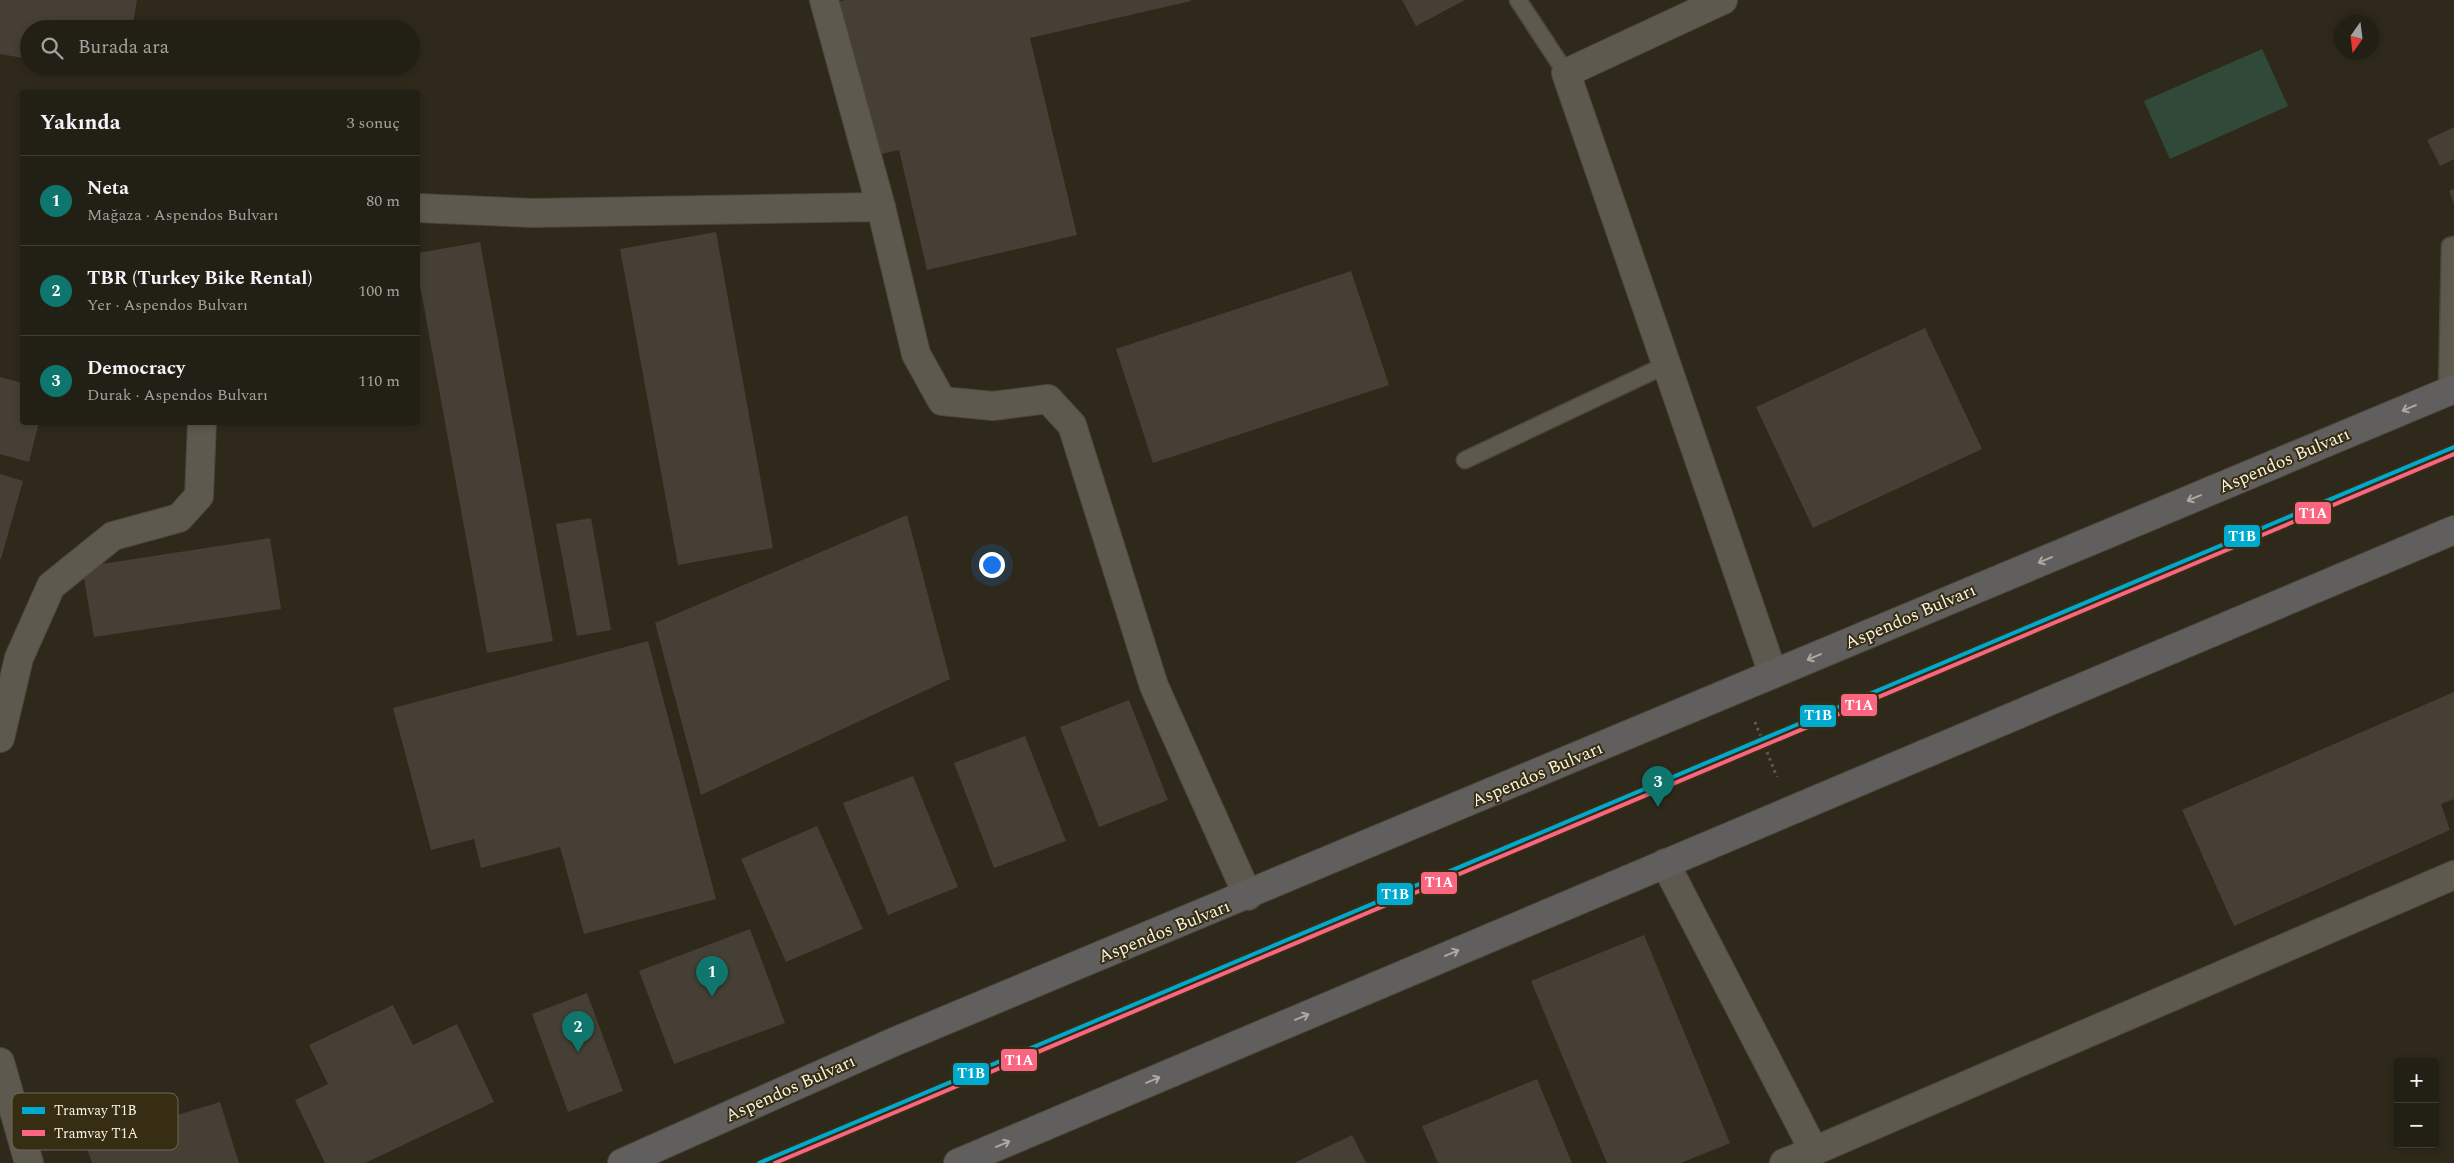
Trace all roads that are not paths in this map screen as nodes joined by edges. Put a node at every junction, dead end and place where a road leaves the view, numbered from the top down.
1 (824, 0) edge
2 (1518, 0) edge
3 (1723, 0) edge
4 (1566, 74) junction
5 (881, 207) junction
6 (420, 208) edge
7 (2454, 245) edge
8 (1666, 365) junction
9 (2450, 391) edge
10 (202, 425) edge
11 (1465, 460) dead end
12 (2454, 530) edge
13 (1773, 674) junction
14 (0, 738) edge
15 (1665, 863) junction
16 (2454, 875) edge
17 (1248, 896) junction
18 (0, 1062) edge
19 (12, 1104) edge
20 (25, 1150) edge
21 (1814, 1151) junction
22 (29, 1163) edge
23 (622, 1163) edge
24 (958, 1163) edge
25 (1784, 1163) edge

1 - 5 street
2 - 4 lane
3 - 4 street
4 - 8 street
5 - 6 street
5 - 17 street
7 - 9 lane
8 - 11 lane
8 - 13 street
9 -> 13 main road, Aspendos Bulvarı
10 - 14 street
12 - 15 main road
13 - 17 main road, Aspendos Bulvarı
15 - 21 street
24 -> 15 main road
16 - 21 street
17 - 23 main road, Aspendos Bulvarı
18 - 19 street
20 - 22 street
21 - 25 street

